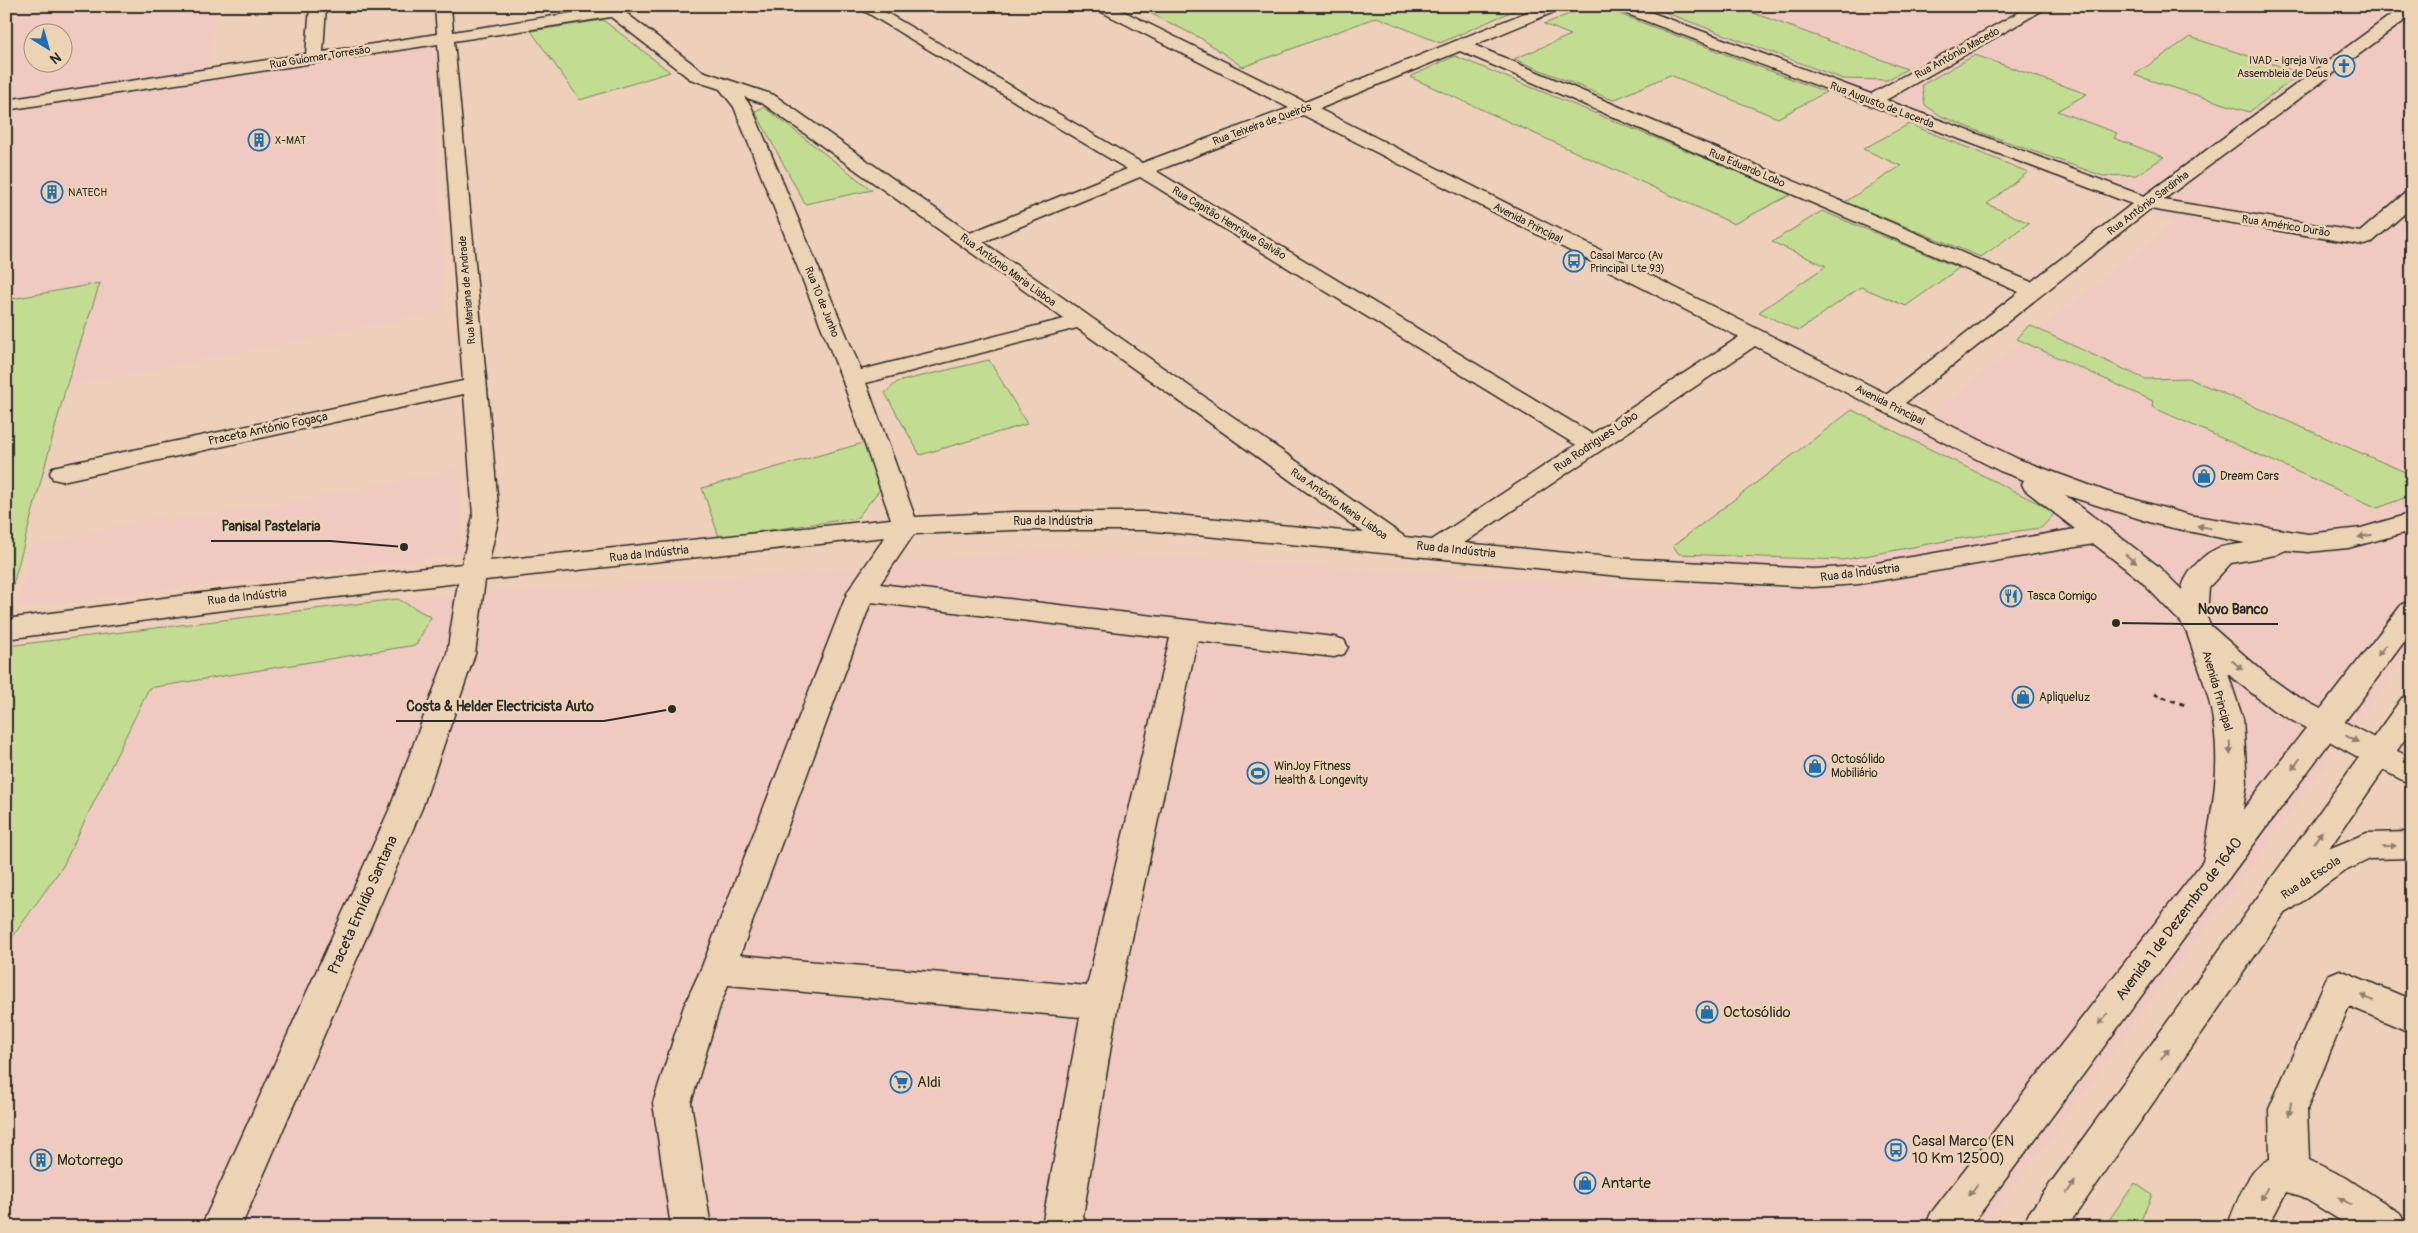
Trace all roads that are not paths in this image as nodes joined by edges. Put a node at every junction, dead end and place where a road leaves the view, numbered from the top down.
1 (318, 6) edge
2 (442, 6) edge
3 (634, 6) edge
4 (864, 6) edge
5 (1101, 6) edge
6 (1556, 6) edge
7 (1619, 6) edge
8 (2042, 6) edge
9 (2412, 7) edge
10 (614, 12) junction
11 (446, 38) junction
12 (1460, 46) junction
13 (314, 58) junction
14 (726, 84) junction
15 (1872, 101) junction
16 (6, 105) edge
17 (1304, 109) junction
18 (1141, 170) junction
19 (2412, 197) edge
20 (2146, 203) junction
21 (968, 241) junction
22 (2034, 291) junction
23 (1080, 321) junction
24 (1755, 336) junction
25 (853, 379) junction
26 (475, 385) junction
27 (1889, 404) junction
28 (1592, 444) junction
29 (2009, 465) junction
30 (62, 473) dead end
31 (2412, 522) edge
32 (906, 526) junction
33 (2099, 534) junction
34 (2306, 543) junction
35 (1396, 544) junction
36 (1438, 548) junction
37 (474, 572) junction
38 (861, 591) junction
39 (2412, 611) edge
40 (2197, 626) junction
41 (6, 629) edge
42 (1186, 630) junction
43 (1334, 646) dead end
44 (2412, 706) edge
45 (2326, 725) junction
46 (2378, 754) junction
47 (2412, 773) edge
48 (2412, 845) edge
49 (2218, 868) junction
50 (2270, 906) junction
51 (718, 969) junction
52 (1100, 1003) junction
53 (2412, 1017) edge
54 (2290, 1173) junction
55 (221, 1227) edge
56 (692, 1227) edge
57 (1068, 1227) edge
58 (1945, 1227) edge
59 (2042, 1227) edge
60 (2247, 1227) edge
61 (2386, 1227) edge

1 - 13 street
2 - 11 street, Rua Mariana de Andrade
3 - 10 street, Rua Guiomar Torresão
4 - 18 street, Rua Capitão Henrique Galvão
5 - 17 street, Avenida Principal
6 - 12 street, Rua Teixeira de Queirós
7 - 15 street, Rua Augusto de Lacerda
8 - 15 street, Rua António Macedo
9 - 20 street, Rua António Sardinha
10 - 11 street, Rua Guiomar Torresão
10 - 14 street, Rua António Maria Lisboa
11 - 13 street, Rua Guiomar Torresão
11 - 26 street, Rua Mariana de Andrade
12 - 17 street, Rua Teixeira de Queirós
12 - 22 street, Rua Eduardo Lobo
13 - 16 street, Rua Guiomar Torresão
14 - 21 street, Rua António Maria Lisboa
14 - 25 street, Rua 10 de Junho
15 - 20 street, Rua Augusto de Lacerda
17 - 18 street, Rua Teixeira de Queirós
17 - 24 street, Avenida Principal
18 - 21 street, Rua Teixeira de Queirós
18 - 28 street, Rua Capitão Henrique Galvão
19 - 20 street, Rua Américo Durão
20 - 22 street, Rua António Sardinha
21 - 23 street, Rua António Maria Lisboa
22 - 27 street, Rua António Sardinha
23 - 25 street
23 - 35 street, Rua António Maria Lisboa
24 - 27 street, Avenida Principal
24 - 28 street, Rua Rodrigues Lobo
25 - 32 street, Rua 10 de Junho
26 - 30 street, Praceta António Fogaça
26 - 37 street, Rua Mariana de Andrade
27 - 29 street, Avenida Principal
28 - 36 street, Rua Rodrigues Lobo
29 - 33 street, Avenida Principal
34 -> 29 street, Avenida Principal
31 -> 34 street, Avenida Principal
32 - 35 street, Rua da Indústria
32 - 37 street, Rua da Indústria
32 - 38 street
33 - 36 street, Rua da Indústria
33 -> 40 street, Avenida Principal
34 - 40 street, Avenida Principal
35 - 36 street, Rua da Indústria
37 - 41 street, Rua da Indústria
37 - 55 street, Praceta Emídio Santana
38 - 42 street
38 - 51 street
39 -> 45 street, Avenida 1 de Dezembro de 1640
40 -> 45 street, Avenida Principal
40 -> 49 street, Avenida Principal
42 - 43 street
42 - 52 street
44 - 46 street
45 -> 46 street, Avenida Principal
45 -> 49 street, Avenida 1 de Dezembro de 1640
46 - 47 street
50 -> 46 street
50 -> 48 street, Rua da Escola
49 -> 58 street, Avenida 1 de Dezembro de 1640
59 -> 50 street
51 - 52 street
51 - 56 street
52 - 57 street
53 -> 54 street
54 -> 60 street
61 -> 54 street

